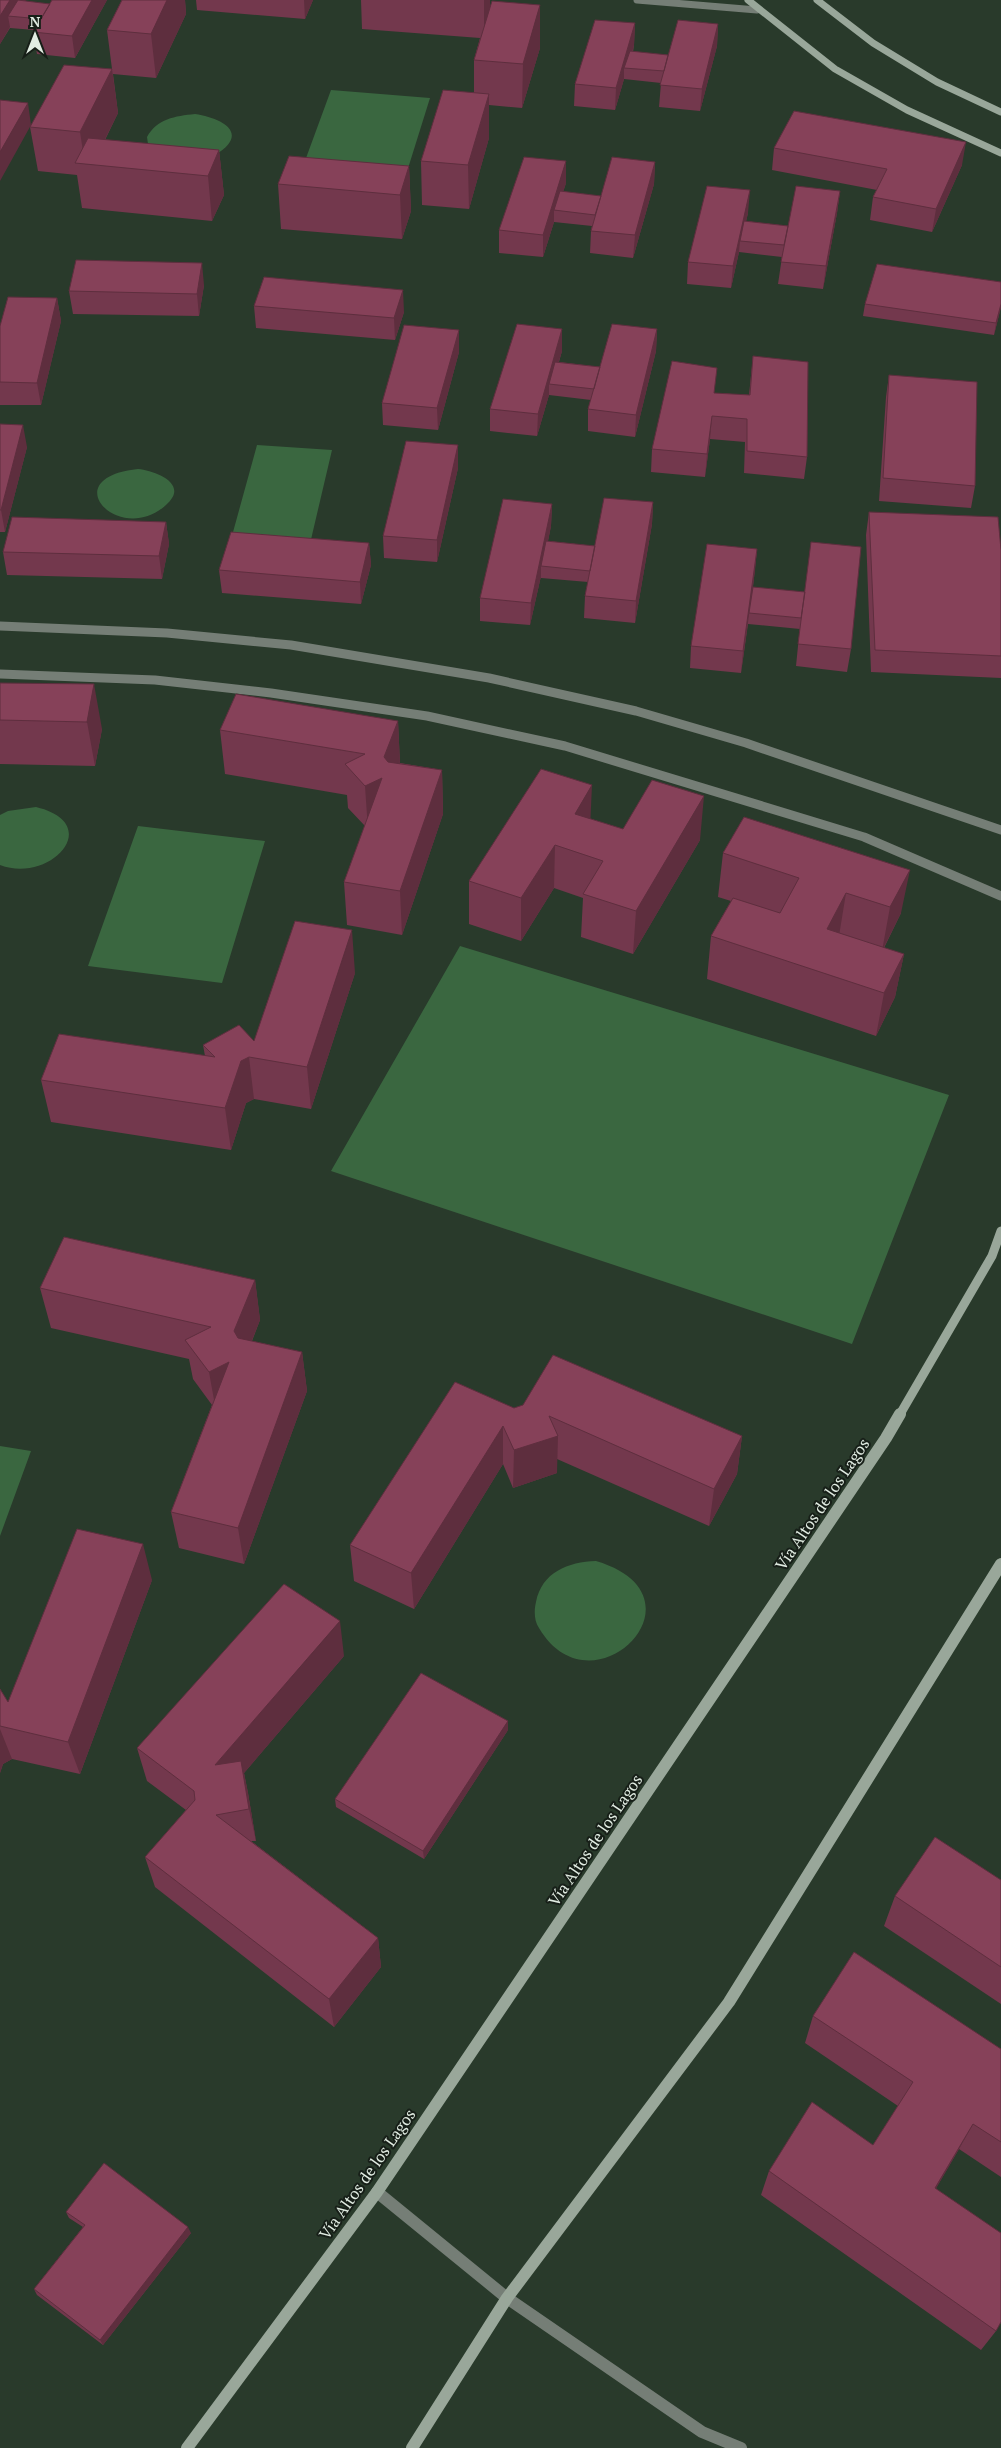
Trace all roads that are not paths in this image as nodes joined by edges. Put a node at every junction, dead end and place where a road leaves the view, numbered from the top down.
1 (637, 0) edge
2 (748, 0) edge
3 (817, 0) edge
4 (758, 10) junction
5 (1001, 112) edge
6 (1001, 153) edge
7 (0, 626) edge
8 (0, 674) edge
9 (1001, 830) edge
10 (1001, 896) edge
11 (1001, 1231) edge
12 (1001, 1564) edge
13 (377, 2192) junction
14 (507, 2298) junction
15 (187, 2448) edge
16 (412, 2448) edge
17 (741, 2448) edge

1 - 4 street
2 - 4 street
3 - 5 street
4 - 6 street
7 - 9 street
8 - 10 street
11 - 13 street, Vía Altos de los Lagos
12 - 14 street
13 - 14 street
13 - 15 street, Vía Altos de los Lagos
14 - 16 street
14 - 17 street

